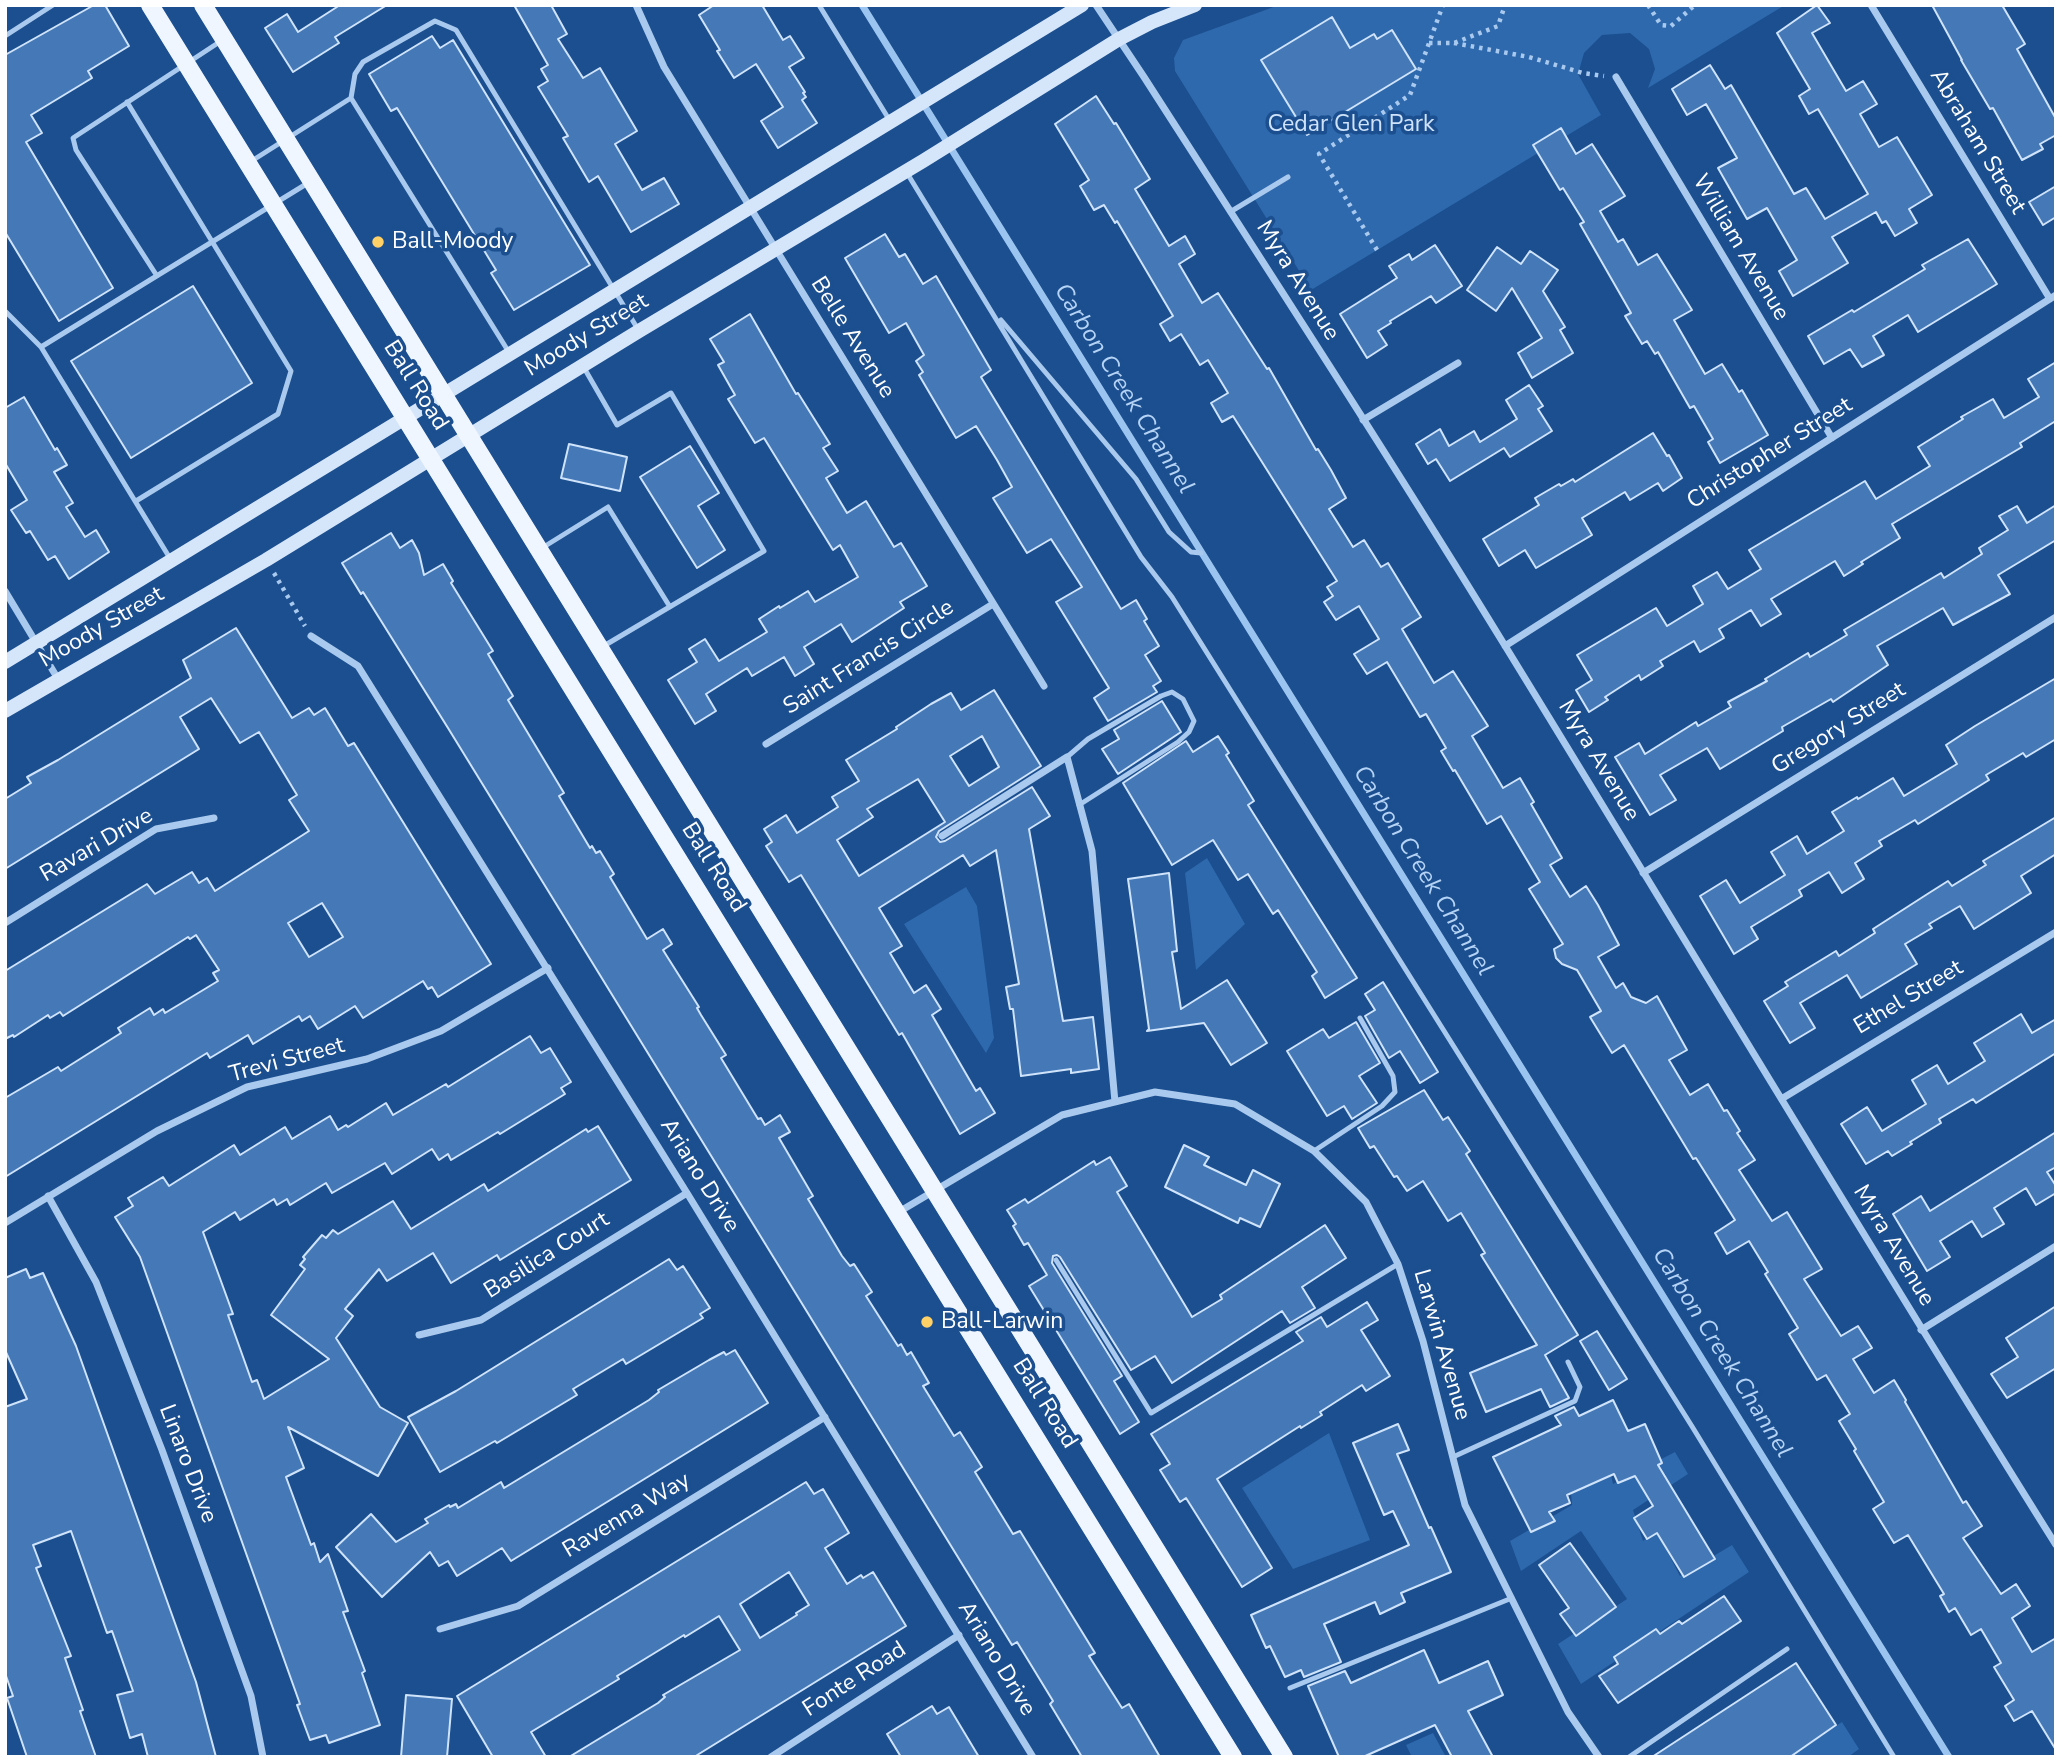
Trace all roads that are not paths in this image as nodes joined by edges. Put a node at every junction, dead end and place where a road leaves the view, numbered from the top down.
1 (52, 5) edge
2 (150, 5) edge
3 (203, 5) edge
4 (636, 5) edge
5 (819, 5) edge
6 (1082, 5) edge
7 (1096, 5) edge
8 (1195, 5) edge
9 (1871, 5) edge
10 (5, 36) edge
11 (225, 39) junction
12 (1119, 39) junction
13 (186, 63) junction
14 (1616, 77) road end
15 (351, 98) junction
16 (127, 102) junction
17 (894, 119) junction
18 (286, 139) junction
19 (248, 163) junction
20 (906, 171) junction
21 (1288, 177) dead end
22 (312, 181) junction
23 (273, 204) junction
24 (749, 208) junction
25 (1230, 212) junction
26 (214, 241) junction
27 (775, 249) junction
28 (157, 276) junction
29 (614, 291) junction
30 (2053, 297) edge
31 (988, 304) junction
32 (5, 311) edge
33 (639, 331) junction
34 (41, 347) junction
35 (510, 354) junction
36 (1458, 363) dead end
37 (583, 366) junction
38 (443, 395) junction
39 (406, 418) junction
40 (1363, 420) junction
41 (468, 436) junction
42 (1832, 438) junction
43 (431, 458) junction
44 (136, 501) junction
45 (539, 549) junction
46 (1201, 553) dead end
47 (171, 560) junction
48 (5, 591) edge
49 (993, 604) junction
50 (670, 607) junction
51 (2056, 617) edge
52 (311, 636) road end
53 (36, 643) junction
54 (1505, 646) junction
55 (600, 648) junction
56 (5, 662) edge
57 (58, 679) junction
58 (1044, 686) dead end
59 (5, 711) edge
60 (766, 744) dead end
61 (1067, 757) junction
62 (1079, 805) junction
63 (214, 818) dead end
64 (942, 836) dead end
65 (1643, 873) junction
66 (5, 923) edge
67 (2056, 932) edge
68 (548, 968) junction
69 (1360, 1018) dead end
70 (1783, 1098) junction
71 (1115, 1102) junction
72 (1314, 1151) junction
73 (935, 1191) junction
74 (687, 1193) junction
75 (48, 1196) junction
76 (897, 1213) junction
77 (5, 1223) edge
78 (2056, 1246) edge
79 (1056, 1259) dead end
80 (1398, 1264) junction
81 (1921, 1330) junction
82 (419, 1335) dead end
83 (1568, 1362) dead end
84 (825, 1418) junction
85 (1453, 1457) junction
86 (2056, 1545) edge
87 (1512, 1598) junction
88 (440, 1629) dead end
89 (959, 1635) junction
90 (1787, 1650) dead end
91 (1290, 1688) dead end
92 (263, 1757) edge
93 (771, 1757) edge
94 (1033, 1757) edge
95 (1233, 1757) edge
96 (1284, 1757) edge
97 (1599, 1757) edge
98 (1629, 1757) edge
99 (1894, 1757) edge

1 - 10 lane
2 - 13 main road, Ball Road
3 - 11 main road, Ball Road
4 - 24 street, Belle Avenue
5 - 17 lane
6 - 17 main road, Moody Street
7 - 12 street, Myra Avenue
8 - 12 main road, Moody Street
9 - 30 street, Abraham Street
11 - 13 lane
11 - 18 main road, Ball Road
12 - 20 main road, Moody Street
12 - 25 street, Myra Avenue
13 - 16 lane
13 - 19 main road, Ball Road
14 - 42 street, William Avenue
15 - 18 lane
15 - 29 lane
15 - 35 lane
16 - 26 lane
16 - 28 lane
17 - 24 main road, Moody Street
18 - 19 lane
18 - 22 main road, Ball Road
19 - 23 main road, Ball Road
20 - 27 main road, Moody Street
20 - 31 lane
21 - 25 lane
22 - 23 lane
22 - 38 main road, Ball Road
23 - 26 lane
23 - 39 main road, Ball Road
24 - 27 street, Belle Avenue
24 - 29 main road, Moody Street
25 - 40 street, Myra Avenue
26 - 28 lane
26 - 44 lane
27 - 33 main road, Moody Street
27 - 49 street, Belle Avenue
28 - 34 lane
29 - 33 lane
29 - 35 main road, Moody Street
30 - 42 street, Christopher Street
31 - 46 lane
31 - 99 lane
32 - 34 lane
33 - 37 main road, Moody Street
34 - 44 lane
35 - 38 main road, Moody Street
36 - 40 street
37 - 41 main road, Moody Street
37 - 50 lane
38 - 39 main road, Moody Street
38 - 41 main road, Ball Road
39 - 43 main road, Ball Road
39 - 47 main road, Moody Street
40 - 54 street, Myra Avenue
41 - 43 main road, Moody Street
41 - 45 main road, Ball Road
42 - 54 street, Christopher Street
43 - 57 main road, Moody Street
43 - 76 main road, Ball Road
44 - 47 lane
45 - 50 lane
45 - 55 main road, Ball Road
47 - 53 main road, Moody Street
48 - 53 street
49 - 58 street, Belle Avenue
49 - 60 street, Saint Francis Circle
50 - 55 lane
51 - 65 street, Gregory Street
52 - 68 street, Ariano Drive
53 - 56 main road, Moody Street
53 - 57 street
54 - 65 street, Myra Avenue
55 - 73 main road, Ball Road
57 - 59 main road, Moody Street
61 - 62 street
61 - 62 lane
61 - 64 street
62 - 71 street
63 - 66 street, Ravari Drive
65 - 70 street, Myra Avenue
67 - 70 street, Ethel Street
68 - 74 street, Ariano Drive
68 - 75 street, Trevi Street
69 - 72 lane
70 - 81 street, Myra Avenue
71 - 72 street, Larwin Avenue
71 - 73 street, Larwin Avenue
72 - 80 street, Larwin Avenue
73 - 76 street, Larwin Avenue
73 - 96 main road, Ball Road
74 - 82 street, Basilica Court
74 - 84 street, Ariano Drive
75 - 77 street, Trevi Street
75 - 92 street, Linaro Drive
76 - 95 main road, Ball Road
78 - 81 street
79 - 80 lane
80 - 85 street, Larwin Avenue
81 - 86 street, Myra Avenue
83 - 85 lane
84 - 88 street, Ravenna Way
84 - 89 street, Ariano Drive
85 - 87 street, Larwin Avenue
87 - 91 lane
87 - 97 street, Larwin Avenue
89 - 93 street, Fonte Road
89 - 94 street, Ariano Drive
90 - 98 lane

